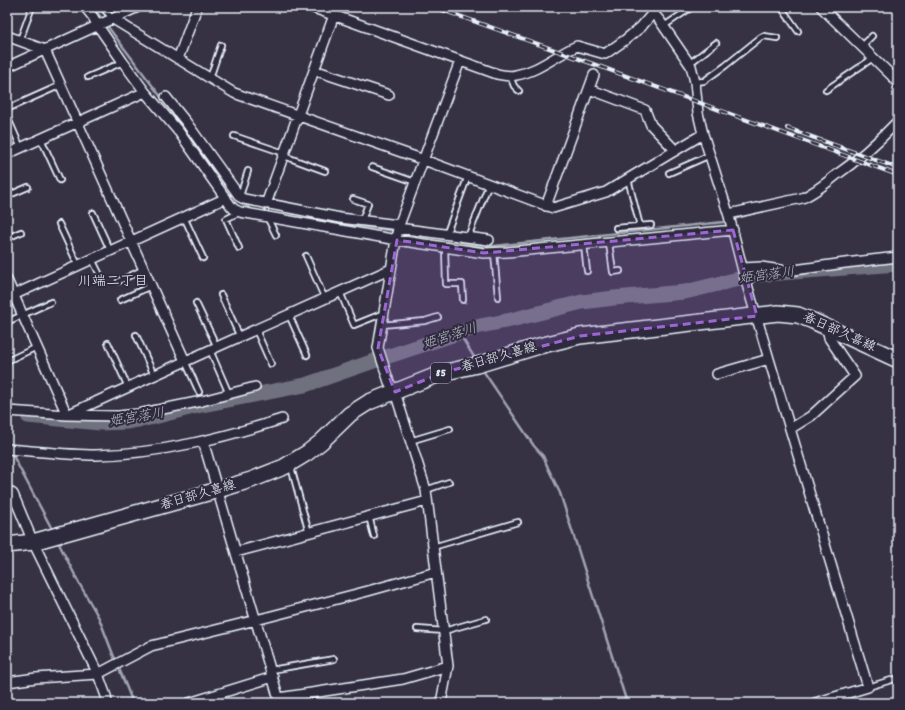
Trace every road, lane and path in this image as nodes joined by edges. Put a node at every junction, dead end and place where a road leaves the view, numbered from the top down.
1 (32, 7) edge
2 (85, 7) edge
3 (102, 7) edge
4 (138, 7) edge
5 (197, 7) edge
6 (311, 7) edge
7 (692, 7) edge
8 (781, 7) edge
9 (821, 7) edge
10 (654, 10) edge
11 (334, 15) junction
12 (111, 20) junction
13 (98, 26) junction
14 (664, 26) junction
15 (798, 31) dead end
16 (7, 36) edge
17 (872, 36) dead end
18 (777, 38) dead end
19 (20, 40) junction
20 (716, 43) dead end
21 (221, 46) dead end
22 (862, 46) junction
23 (45, 50) junction
24 (873, 58) junction
25 (178, 59) junction
26 (460, 61) junction
27 (122, 62) junction
28 (689, 64) junction
29 (7, 67) edge
30 (314, 70) junction
31 (510, 75) junction
32 (594, 75) dead end
33 (88, 77) dead end
34 (210, 78) junction
35 (695, 82) junction
36 (898, 84) edge
37 (61, 85) junction
38 (589, 89) junction
39 (826, 90) dead end
40 (519, 91) dead end
41 (145, 92) junction
42 (389, 95) dead end
43 (166, 97) dead end
44 (7, 109) edge
45 (7, 116) edge
46 (298, 116) junction
47 (898, 121) edge
48 (77, 122) junction
49 (703, 134) junction
50 (234, 136) dead end
51 (41, 139) junction
52 (21, 148) junction
53 (675, 150) junction
54 (7, 154) edge
55 (284, 154) junction
56 (710, 155) junction
57 (424, 160) junction
58 (372, 167) dead end
59 (248, 171) dead end
60 (325, 171) dead end
61 (669, 173) dead end
62 (468, 176) junction
63 (628, 179) junction
64 (60, 180) dead end
65 (415, 182) junction
66 (489, 184) junction
67 (28, 187) dead end
68 (7, 196) edge
69 (240, 197) junction
70 (226, 198) junction
71 (353, 199) dead end
72 (266, 204) junction
73 (546, 206) junction
74 (240, 212) junction
75 (93, 213) dead end
76 (729, 215) junction
77 (184, 217) junction
78 (267, 217) junction
79 (362, 220) junction
80 (59, 224) dead end
81 (650, 225) dead end
82 (640, 226) junction
83 (616, 228) dead end
84 (733, 229) junction
85 (21, 232) dead end
86 (398, 233) junction
87 (276, 235) dead end
88 (446, 235) junction
89 (7, 238) edge
90 (468, 238) junction
91 (489, 240) dead end
92 (131, 241) junction
93 (609, 243) junction
94 (584, 245) junction
95 (445, 247) junction
96 (239, 248) dead end
97 (110, 250) junction
98 (494, 252) junction
99 (306, 256) dead end
100 (898, 257) edge
101 (203, 258) dead end
102 (92, 259) junction
103 (78, 265) junction
104 (144, 269) junction
105 (392, 269) junction
106 (743, 270) junction
107 (587, 271) dead end
108 (620, 271) dead end
109 (100, 275) dead end
110 (7, 280) edge
111 (119, 281) dead end
112 (151, 286) junction
113 (340, 292) junction
114 (221, 295) dead end
115 (10, 296) edge
116 (498, 297) dead end
117 (325, 299) junction
118 (120, 300) dead end
119 (463, 300) dead end
120 (51, 302) dead end
121 (196, 303) dead end
122 (384, 313) junction
123 (756, 313) junction
124 (23, 315) junction
125 (289, 315) junction
126 (438, 317) dead end
127 (7, 322) edge
128 (382, 325) junction
129 (827, 327) junction
130 (256, 330) junction
131 (136, 335) dead end
132 (240, 336) junction
133 (108, 343) dead end
134 (37, 347) junction
135 (213, 348) junction
136 (307, 355) dead end
137 (769, 359) junction
138 (898, 360) edge
139 (7, 361) edge
140 (185, 361) junction
141 (271, 364) dead end
142 (717, 374) dead end
143 (154, 375) junction
144 (128, 387) junction
145 (255, 387) dead end
146 (392, 387) junction
147 (200, 392) dead end
148 (229, 394) junction
149 (7, 411) edge
150 (67, 415) junction
151 (282, 419) dead end
152 (450, 428) dead end
153 (790, 429) junction
154 (410, 440) junction
155 (203, 441) junction
156 (7, 450) edge
157 (290, 464) junction
158 (449, 482) dead end
159 (7, 490) edge
160 (218, 490) junction
161 (426, 490) junction
162 (427, 501) junction
163 (369, 516) junction
164 (518, 522) dead end
165 (308, 533) junction
166 (374, 536) dead end
167 (33, 542) junction
168 (7, 545) edge
169 (433, 547) junction
170 (236, 552) junction
171 (436, 572) junction
172 (486, 619) dead end
173 (256, 620) junction
174 (416, 629) dead end
175 (444, 631) junction
176 (334, 658) dead end
177 (448, 666) junction
178 (272, 673) junction
179 (98, 674) junction
180 (898, 678) edge
181 (7, 682) edge
182 (868, 687) junction
183 (280, 700) edge
184 (107, 703) edge
185 (189, 703) edge
186 (441, 703) edge
187 (814, 703) edge

1 - 19 lane
2 - 13 street
3 - 12 lane
4 - 12 street
5 - 25 street
6 - 11 street
7 - 14 lane
8 - 15 lane
9 - 22 street
10 - 14 street
10 - 31 street
11 - 26 street
11 - 30 street
12 - 13 street
12 - 25 street
13 - 23 street
13 - 27 street
14 - 28 street
16 - 19 street
17 - 22 lane
18 - 35 lane
19 - 23 street
20 - 28 lane
21 - 34 lane
22 - 24 street
23 - 29 street
23 - 37 street
24 - 36 street
24 - 39 lane
25 - 34 street
26 - 31 street
26 - 57 street
27 - 33 lane
27 - 41 street
28 - 35 street
30 - 42 street
30 - 46 street
31 - 40 lane
32 - 38 street
34 - 46 street
35 - 49 street
37 - 44 lane
37 - 48 street
38 - 53 street
38 - 73 street
41 - 48 street
41 - 70 street
43 - 69 street
45 - 52 lane
46 - 55 street
46 - 57 street
47 - 76 street
48 - 51 street
48 - 92 street
49 - 53 street
49 - 56 street
50 - 55 lane
51 - 52 street
51 - 64 lane
52 - 54 street
53 - 63 street
55 - 60 lane
55 - 72 street
56 - 61 lane
56 - 76 street
57 - 62 street
57 - 65 street
58 - 65 lane
59 - 69 lane
62 - 66 street
62 - 88 lane
63 - 73 street
63 - 82 lane
65 - 86 street
66 - 73 street
66 - 90 lane
67 - 68 lane
69 - 72 street
70 - 74 street
70 - 77 street
71 - 79 lane
72 - 79 street
74 - 78 street
74 - 96 lane
75 - 97 lane
76 - 84 street
77 - 92 street
77 - 101 lane
78 - 86 street
78 - 87 lane
79 - 86 street
80 - 103 lane
81 - 82 lane
82 - 83 lane
84 - 93 street
84 - 106 street
85 - 89 lane
86 - 88 street
86 - 95 street
86 - 105 street
88 - 90 street
90 - 91 street
92 - 97 street
92 - 104 street
93 - 94 street
93 - 108 lane
94 - 98 street
94 - 107 lane
95 - 98 street
95 - 119 lane
97 - 102 street
98 - 116 lane
99 - 117 lane
100 - 106 street
102 - 103 street
102 - 109 lane
103 - 115 street
104 - 111 lane
104 - 112 street
105 - 113 street
105 - 122 street
106 - 123 street
110 - 115 street
112 - 118 lane
112 - 140 street
113 - 117 street
113 - 122 lane
114 - 132 lane
115 - 124 street
117 - 125 street
120 - 124 lane
121 - 135 lane
122 - 128 street
123 - 129 main road, 春日部久喜線 / 85
123 - 137 street
123 - 146 main road, 春日部久喜線 / 85
124 - 127 lane
124 - 134 street
125 - 130 street
125 - 136 lane
126 - 128 lane
128 - 146 street
129 - 138 main road, 春日部久喜線 / 85
129 - 153 street
130 - 132 street
130 - 141 lane
131 - 143 lane
132 - 135 street
133 - 144 lane
134 - 139 lane
134 - 150 street
135 - 140 street
135 - 148 lane
137 - 142 street
137 - 153 street
140 - 143 street
140 - 147 lane
143 - 144 street
144 - 150 street
145 - 148 street
146 - 154 street
146 - 157 main road, 春日部久喜線 / 85
148 - 150 street
149 - 150 street
151 - 155 street
152 - 154 lane
153 - 182 street
154 - 161 street
155 - 156 street
155 - 160 street
157 - 160 main road, 春日部久喜線 / 85
157 - 165 lane
158 - 161 lane
159 - 167 street
160 - 167 main road, 春日部久喜線 / 85
160 - 170 street
161 - 162 street
162 - 163 street
162 - 169 street
163 - 165 street
163 - 166 lane
164 - 169 lane
165 - 170 street
167 - 168 main road, 春日部久喜線 / 85
167 - 179 street
169 - 171 street
170 - 173 street
171 - 173 street
171 - 175 street
172 - 175 lane
173 - 178 street
173 - 179 street
174 - 175 lane
175 - 177 street
176 - 178 lane
177 - 183 street
177 - 186 street
178 - 183 street
178 - 185 street
179 - 181 street
179 - 184 street
180 - 182 lane
182 - 187 street

